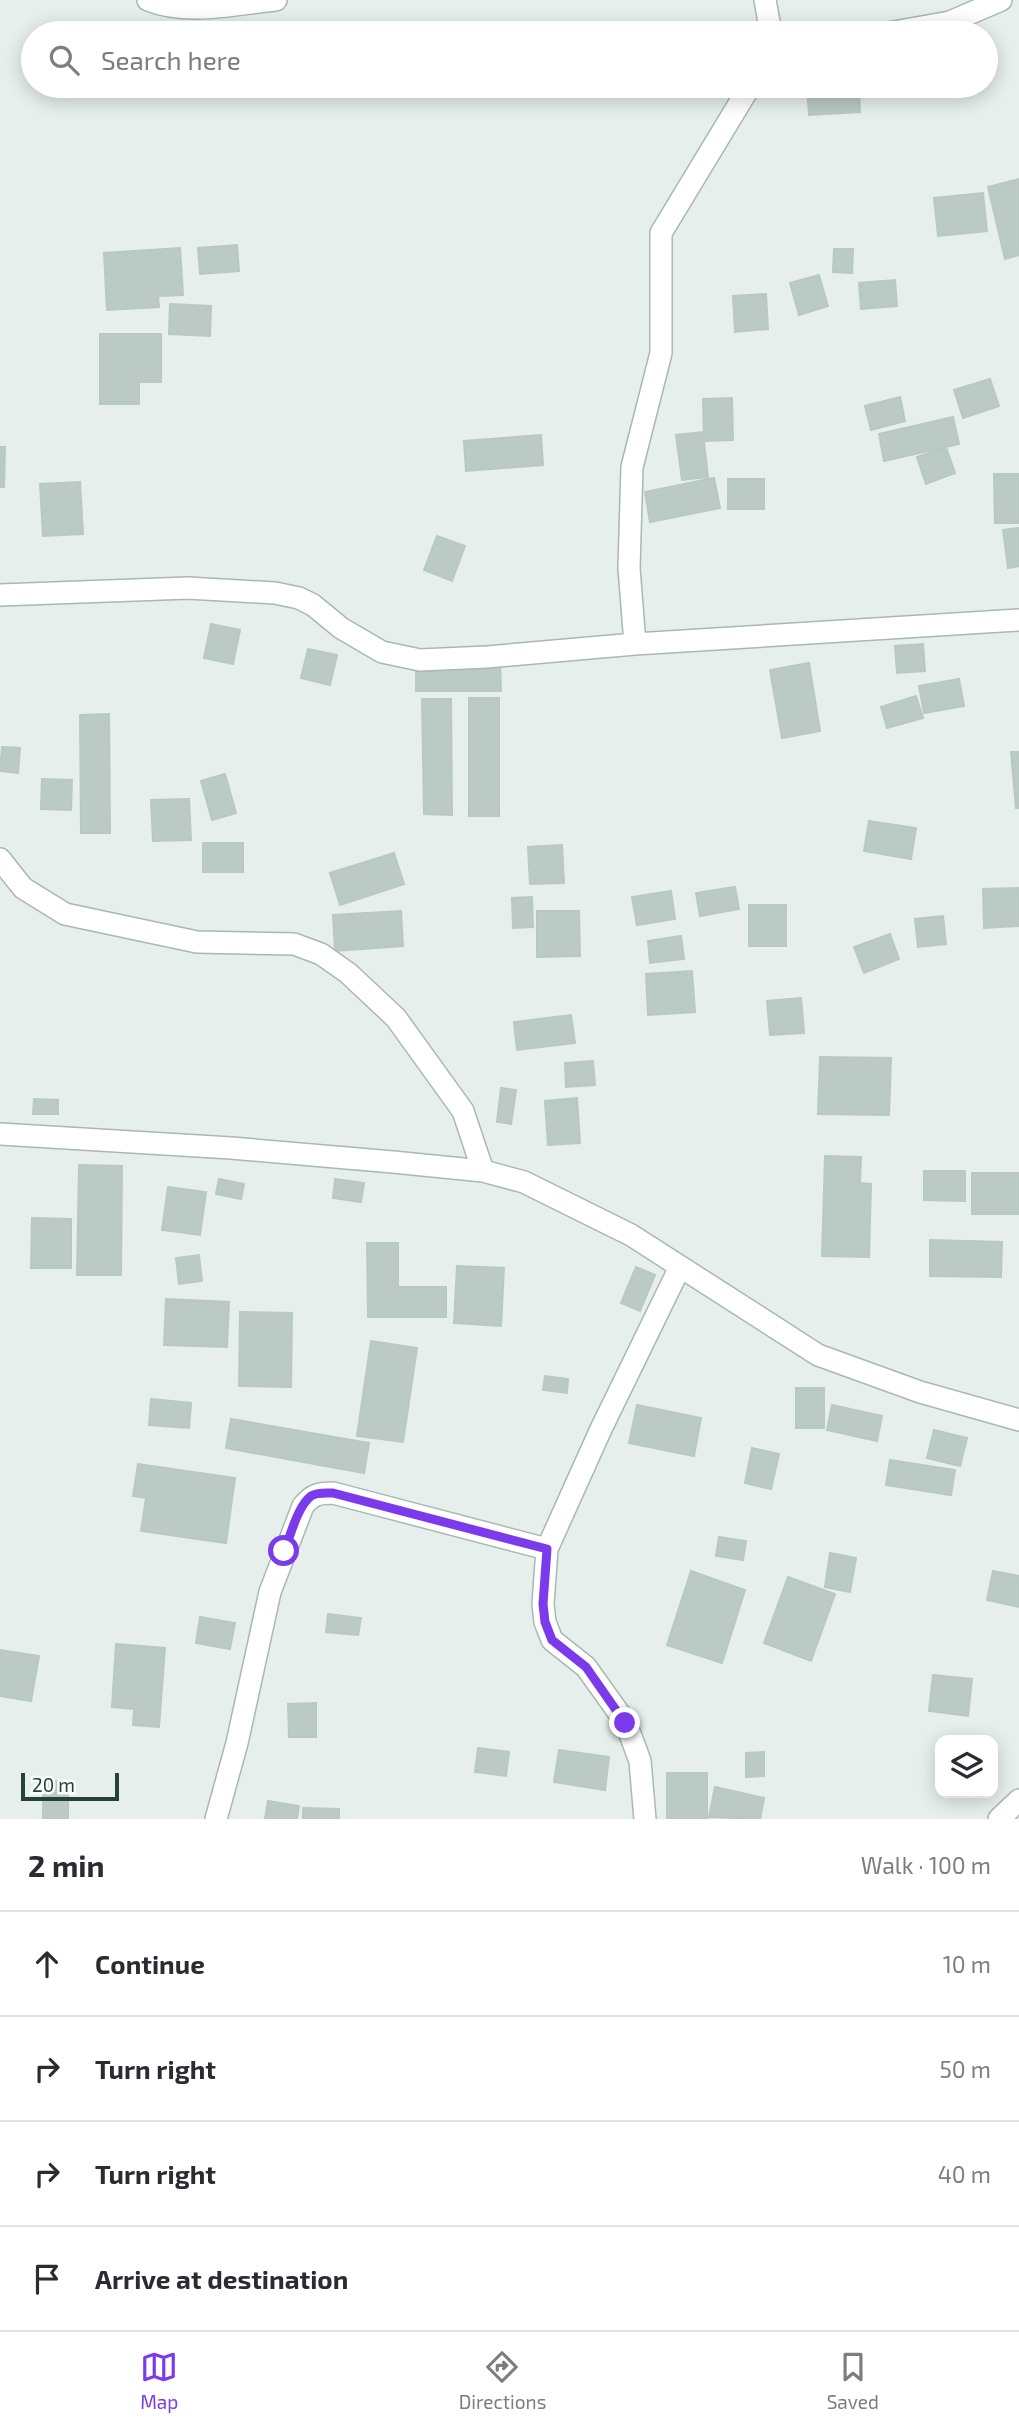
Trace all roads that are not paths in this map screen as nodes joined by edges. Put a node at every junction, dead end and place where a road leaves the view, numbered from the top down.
1 (148, 0) edge
2 (276, 0) edge
3 (765, 0) edge
4 (1001, 0) edge
5 (769, 21) edge
6 (952, 21) edge
7 (743, 98) edge
8 (0, 595) edge
9 (1019, 620) edge
10 (635, 644) junction
11 (0, 859) edge
12 (0, 1134) edge
13 (483, 1171) junction
14 (680, 1267) junction
15 (1019, 1420) edge
16 (547, 1549) junction
17 (1019, 1800) edge
18 (216, 1819) edge
19 (645, 1819) edge
20 (999, 1819) edge

1 - 2 street
3 - 5 street
4 - 6 street
7 - 10 street
8 - 10 street
9 - 10 street
11 - 13 street
12 - 13 street
13 - 14 street
14 - 15 street
14 - 16 street
16 - 18 street
16 - 19 street
17 - 20 street

